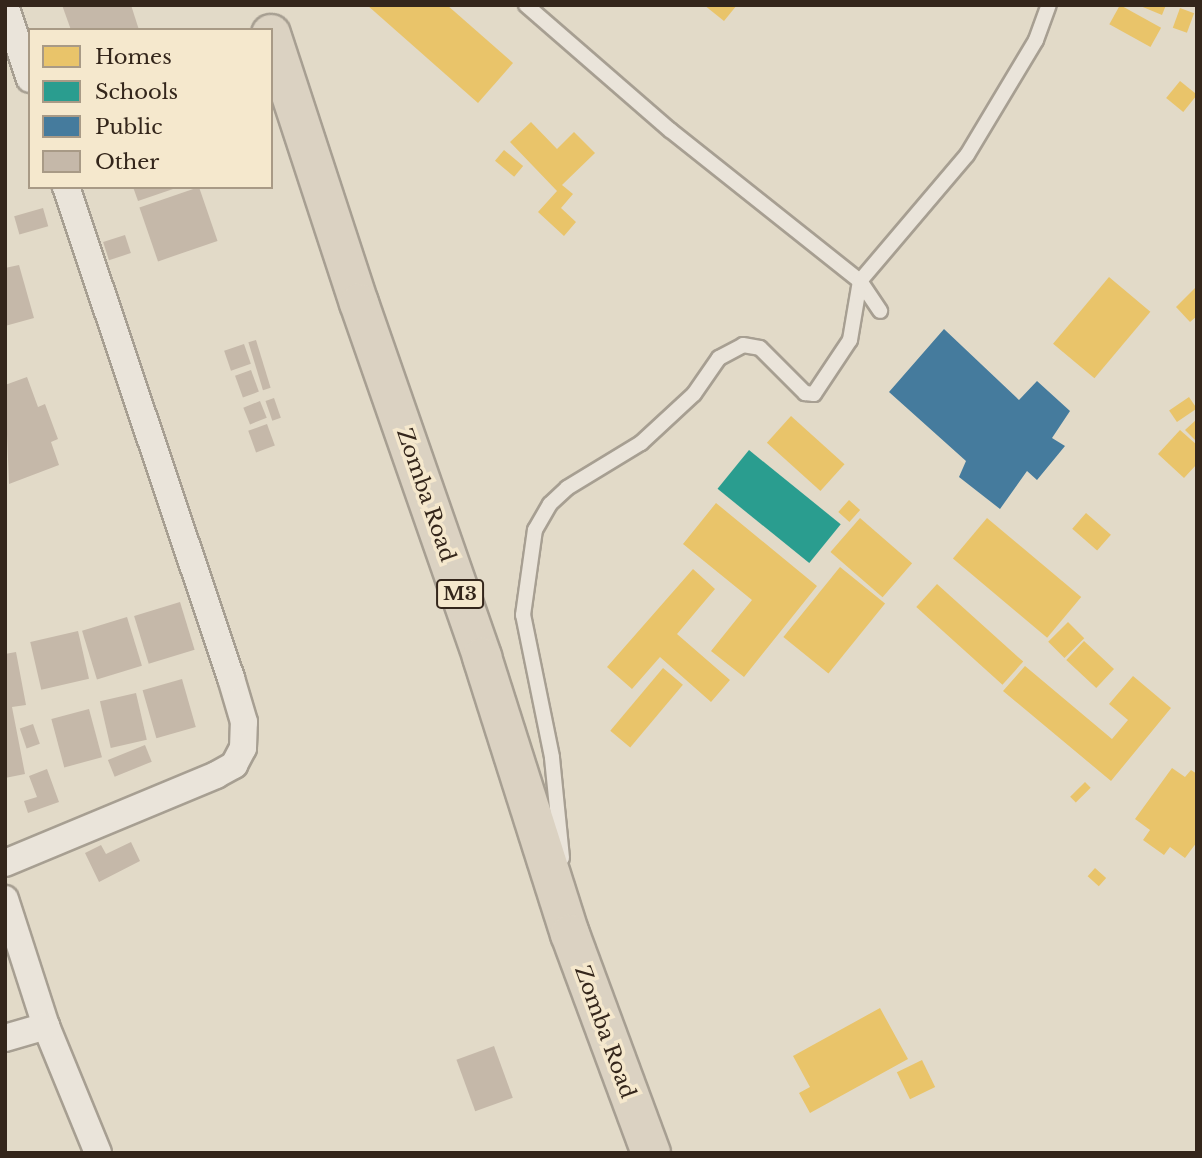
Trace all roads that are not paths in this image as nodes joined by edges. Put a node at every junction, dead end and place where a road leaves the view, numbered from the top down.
1 (262, 5) edge
2 (527, 5) edge
3 (1049, 5) edge
4 (5, 6) edge
5 (270, 28) edge
6 (273, 38) edge
7 (28, 73) edge
8 (67, 189) edge
9 (860, 281) junction
10 (880, 311) dead end
11 (5, 863) edge
12 (5, 899) edge
13 (570, 934) junction
14 (46, 1026) junction
15 (5, 1038) edge
16 (99, 1153) edge
17 (650, 1153) edge

1 - 5 highway, Zomba Road / M3
2 - 9 lane
3 - 9 lane
4 - 7 street
6 - 13 highway, Zomba Road / M3
8 - 11 street
9 - 10 lane
9 - 13 lane
12 - 14 street
13 - 17 highway, Zomba Road / M3
14 - 15 street
14 - 16 street

